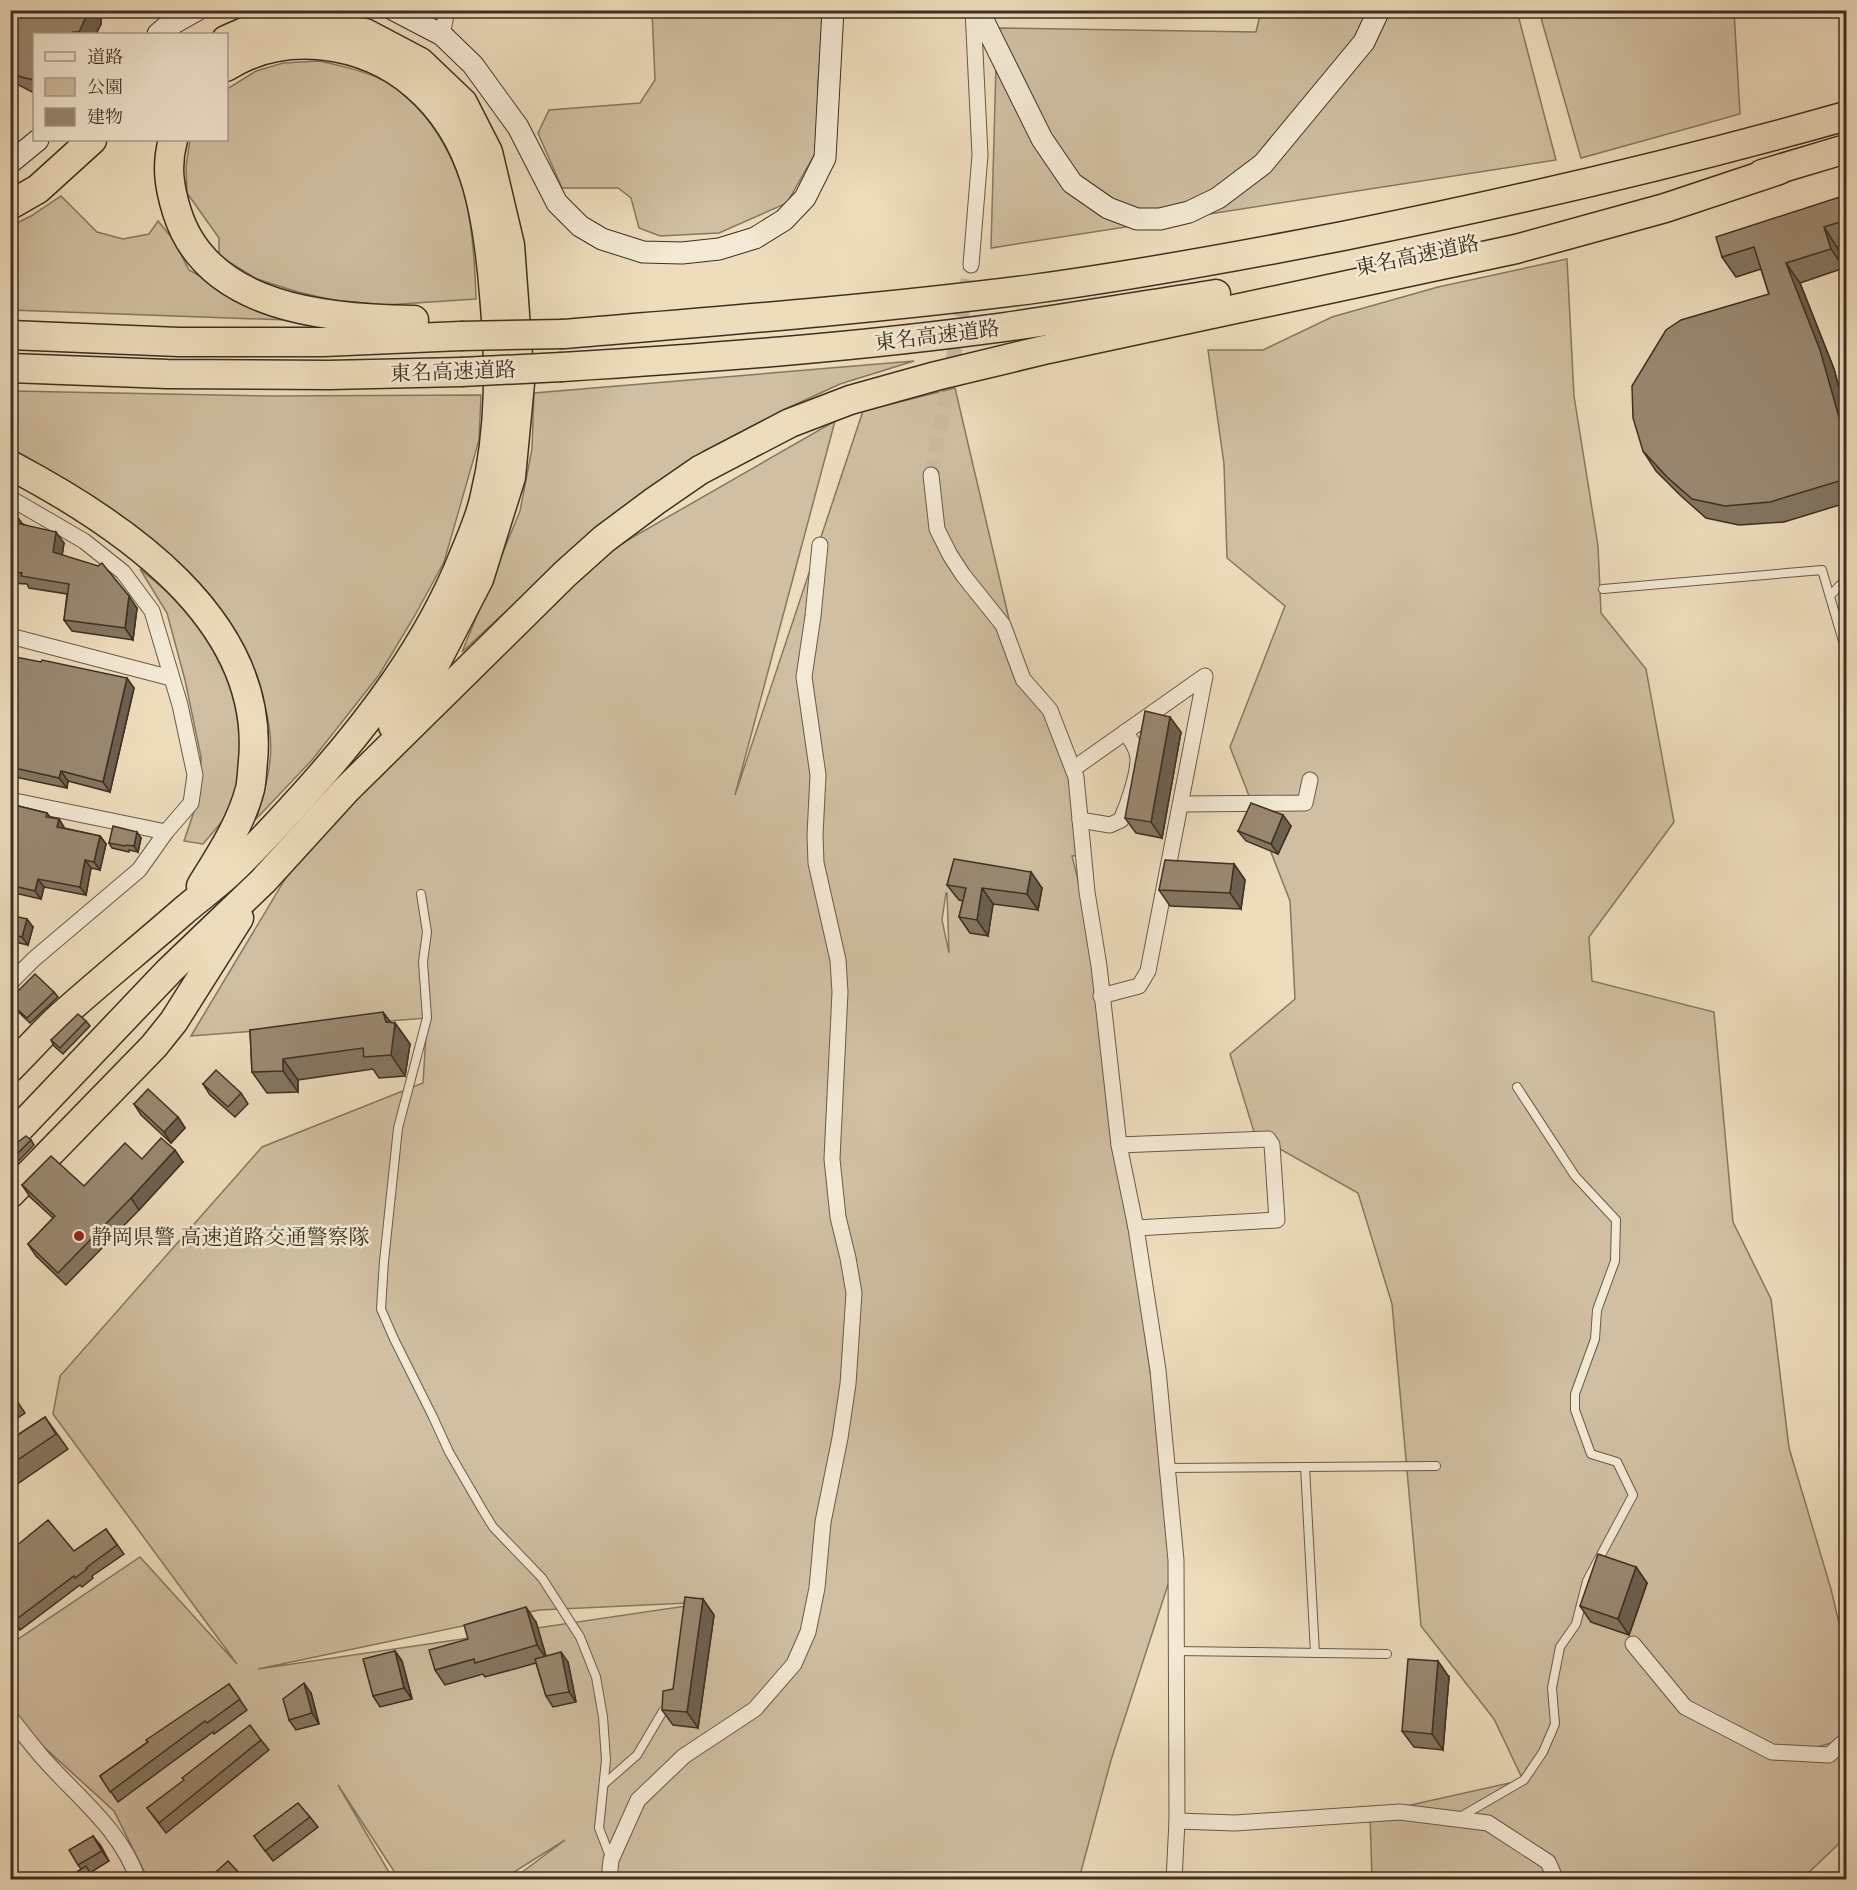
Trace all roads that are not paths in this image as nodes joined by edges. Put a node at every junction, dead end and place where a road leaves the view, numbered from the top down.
1 (197, 10) edge
2 (394, 10) edge
3 (447, 10) edge
4 (833, 10) edge
5 (976, 10) edge
6 (1379, 10) edge
7 (159, 33) edge
8 (442, 35) junction
9 (228, 39) edge
10 (228, 66) edge
11 (1846, 116) edge
12 (37, 141) edge
13 (91, 141) edge
14 (173, 141) edge
15 (1846, 149) edge
16 (10, 163) edge
17 (1779, 170) junction
18 (10, 205) edge
19 (971, 266) tunnel mouth
20 (460, 328) junction
21 (10, 335) edge
22 (10, 368) edge
23 (10, 465) edge
24 (931, 475) tunnel mouth
25 (10, 498) edge
26 (820, 545) dead end
27 (1846, 584) edge
28 (1603, 589) dead end
29 (1830, 596) junction
30 (10, 636) edge
31 (1845, 641) edge
32 (1846, 651) edge
33 (171, 678) junction
34 (1125, 732) junction
35 (1073, 769) junction
36 (1310, 780) dead end
37 (346, 790) junction
38 (10, 800) edge
39 (1180, 804) junction
40 (1080, 820) junction
41 (166, 832) junction
42 (263, 881) junction
43 (421, 894) dead end
44 (187, 908) junction
45 (11, 981) edge
46 (1101, 996) junction
47 (10, 1068) edge
48 (1517, 1087) dead end
49 (10, 1138) edge
50 (1119, 1145) junction
51 (10, 1194) edge
52 (1136, 1228) junction
53 (1436, 1466) dead end
54 (1305, 1467) junction
55 (1167, 1468) junction
56 (1633, 1644) dead end
57 (1176, 1651) junction
58 (1316, 1653) junction
59 (1388, 1654) dead end
60 (663, 1711) edge
61 (10, 1717) edge
62 (1846, 1740) edge
63 (604, 1784) junction
64 (1456, 1819) junction
65 (1177, 1821) junction
66 (611, 1860) junction
67 (138, 1880) edge
68 (609, 1880) edge
69 (1174, 1880) edge
70 (1556, 1880) edge

1 - 7 street
2 - 8 street
3 - 8 street
4 - 8 street
5 - 6 street
5 - 19 street
9 - 37 highway
10 - 44 highway
11 - 20 highway, 東名高速道路, bridge
12 - 16 street
13 - 18 highway
14 - 20 highway
15 - 17 highway, 東名高速道路
17 - 22 highway, 東名高速道路, bridge
17 - 37 highway
20 - 21 highway, 東名高速道路
23 - 44 highway
24 - 35 street
25 - 33 street
26 - 66 street
27 - 29 lane
28 - 29 lane
29 - 31 lane
30 - 33 street
31 - 32 lane
33 - 41 street
34 - 35 street
34 - 39 street
34 - 40 street
35 - 40 street
36 - 39 street
37 - 42 highway
38 - 41 street
39 - 46 street
40 - 46 street
41 - 45 street
42 - 49 highway
42 - 51 highway
43 - 63 lane
44 - 47 highway
46 - 50 street
48 - 64 lane
50 - 52 street
50 - 52 street
52 - 55 street
53 - 54 lane
54 - 55 lane
54 - 58 lane
55 - 57 street
56 - 62 street
57 - 58 lane
57 - 65 street
58 - 59 lane
60 - 63 lane
61 - 67 street
63 - 66 lane
64 - 65 street
64 - 70 street
65 - 69 street
66 - 68 street

